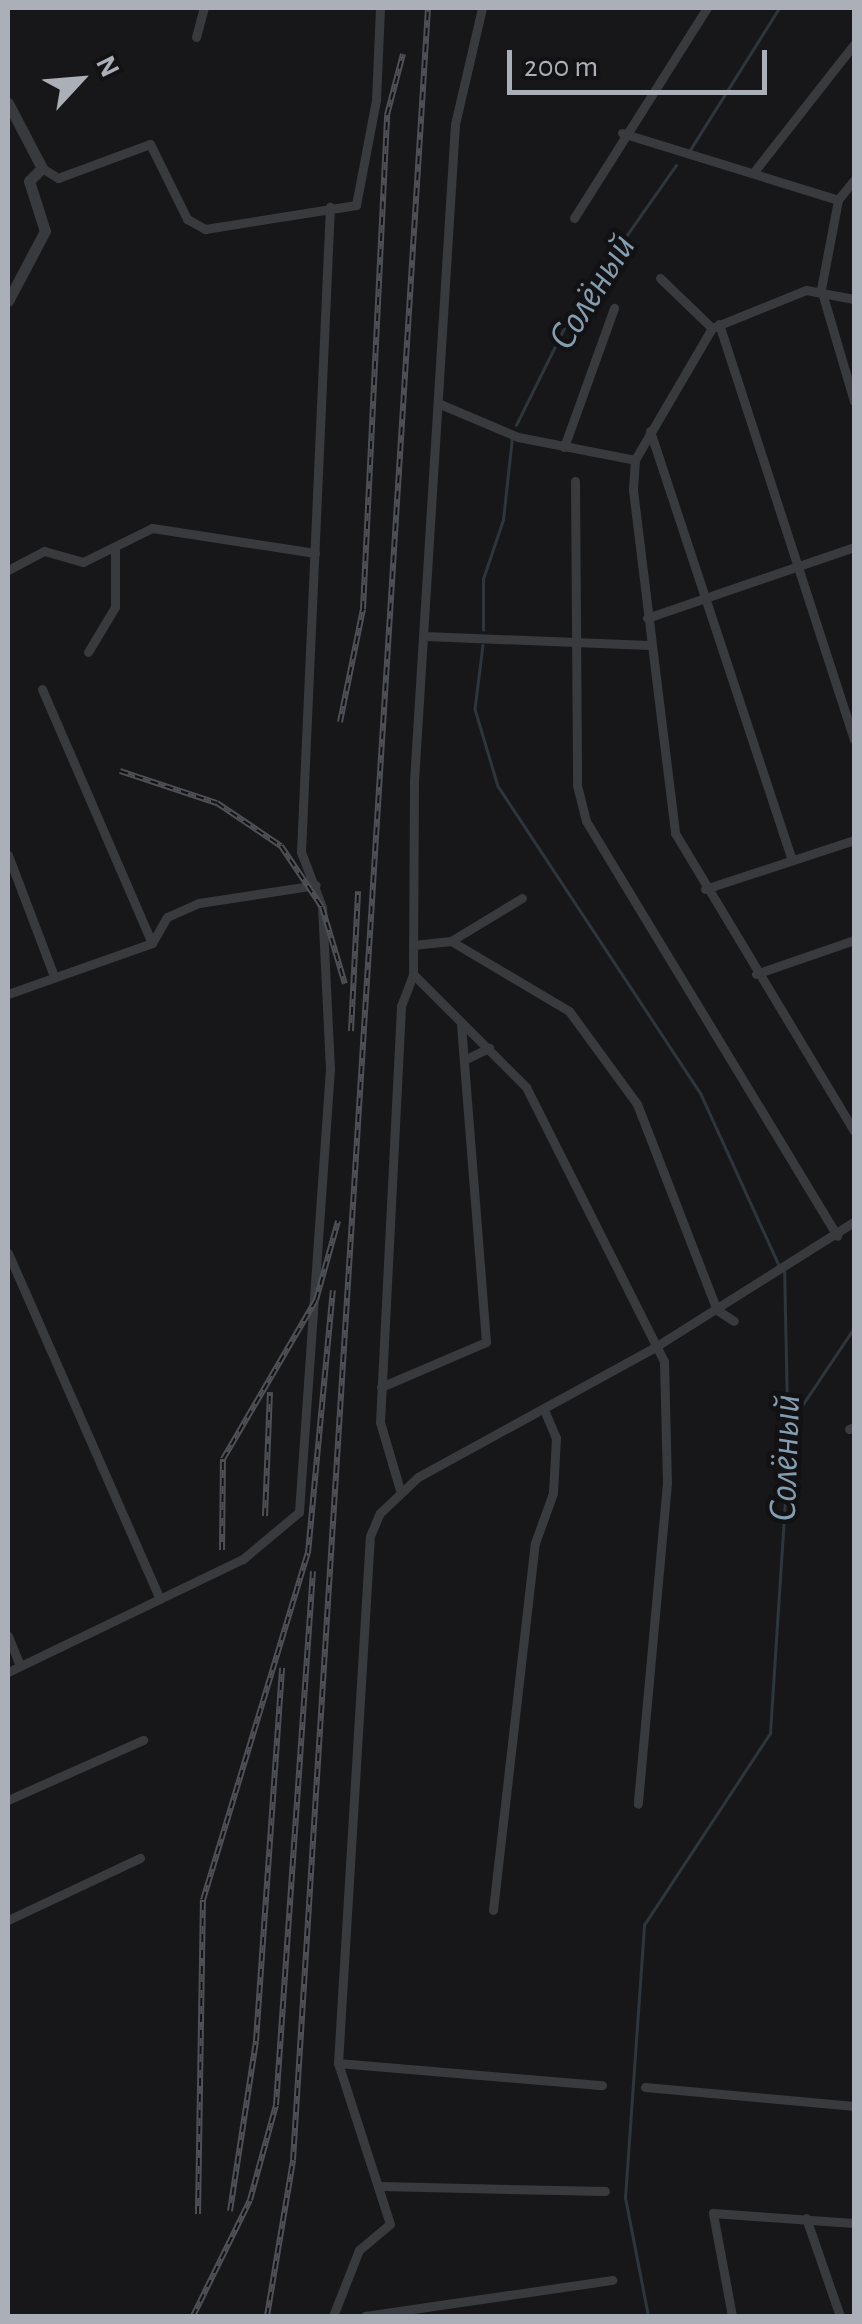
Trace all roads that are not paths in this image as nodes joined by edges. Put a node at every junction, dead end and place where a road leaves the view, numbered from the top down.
1 (204, 8) edge
2 (380, 8) edge
3 (482, 8) edge
4 (707, 8) edge
5 (196, 37) dead end
6 (854, 44) edge
7 (8, 103) edge
8 (622, 133) junction
9 (42, 168) junction
10 (753, 174) junction
11 (854, 180) edge
12 (838, 200) junction
13 (330, 207) junction
14 (574, 218) dead end
15 (660, 278) dead end
16 (821, 289) junction
17 (854, 299) edge
18 (8, 301) edge
19 (614, 308) dead end
20 (716, 326) junction
21 (854, 401) edge
22 (440, 404) junction
23 (650, 430) junction
24 (564, 446) junction
25 (635, 460) junction
26 (575, 481) dead end
27 (854, 548) edge
28 (115, 550) junction
29 (314, 553) junction
30 (12, 558) edge
31 (801, 565) junction
32 (8, 570) edge
33 (706, 598) junction
34 (646, 618) junction
35 (425, 636) junction
36 (580, 645) junction
37 (649, 645) junction
38 (88, 652) dead end
39 (42, 689) dead end
40 (854, 740) edge
41 (854, 840) edge
42 (8, 855) edge
43 (792, 860) junction
44 (316, 885) junction
45 (705, 889) junction
46 (522, 898) dead end
47 (854, 940) edge
48 (450, 941) junction
49 (152, 943) junction
50 (413, 945) junction
51 (413, 974) junction
52 (756, 974) junction
53 (54, 976) junction
54 (8, 994) edge
55 (461, 1026) junction
56 (489, 1048) junction
57 (464, 1060) junction
58 (854, 1130) edge
59 (854, 1222) edge
60 (837, 1236) junction
61 (8, 1253) edge
62 (717, 1310) junction
63 (734, 1320) dead end
64 (652, 1349) junction
65 (382, 1386) junction
66 (545, 1412) junction
67 (400, 1490) junction
68 (160, 1599) junction
69 (8, 1636) edge
70 (20, 1666) junction
71 (8, 1672) edge
72 (143, 1740) dead end
73 (8, 1800) edge
74 (638, 1804) dead end
75 (140, 1858) dead end
76 (493, 1910) dead end
77 (8, 1920) edge
78 (338, 2063) junction
79 (602, 2085) dead end
80 (646, 2087) dead end
81 (854, 2106) edge
82 (380, 2186) junction
83 (605, 2192) dead end
84 (806, 2218) junction
85 (854, 2223) edge
86 (612, 2280) dead end
87 (333, 2316) edge
88 (365, 2316) edge
89 (732, 2316) edge
90 (840, 2316) edge

1 - 5 street
2 - 13 street
3 - 22 street
4 - 8 street
6 - 10 street
7 - 9 street
8 - 10 street
8 - 14 street
9 - 13 street
9 - 18 street
10 - 12 street
11 - 12 street
12 - 16 street
13 - 29 street
15 - 20 street
16 - 17 street
16 - 20 street
16 - 21 street
19 - 24 street
20 - 23 street
20 - 31 street
22 - 24 street
22 - 35 street
23 - 25 street
23 - 33 street
24 - 25 street
25 - 34 street
26 - 36 street
27 - 31 street
28 - 29 street
28 - 30 street
28 - 38 street
29 - 44 street
30 - 32 street
31 - 33 street
31 - 40 street
33 - 34 street
33 - 43 street
34 - 37 street
35 - 36 street
35 - 50 street
36 - 37 street
36 - 60 street
37 - 45 street
39 - 49 street
41 - 43 street
42 - 53 street
43 - 45 street
44 - 49 street
44 - 68 street
45 - 52 street
46 - 48 street
47 - 52 street
48 - 50 street
48 - 62 street
49 - 53 street
50 - 51 street
51 - 55 street
51 - 65 street
52 - 58 street
53 - 54 street
55 - 56 street
55 - 57 street
56 - 57 street
56 - 64 street
57 - 65 street
59 - 60 street
60 - 62 street
61 - 68 street
62 - 63 street
62 - 64 street
64 - 66 street
64 - 74 street
65 - 67 street
66 - 67 street
66 - 76 street
67 - 78 street
68 - 70 street
69 - 70 street
70 - 71 street
72 - 73 street
75 - 77 street
78 - 79 street
78 - 82 street
80 - 81 street
82 - 83 street
82 - 87 street
84 - 85 street
84 - 89 street
84 - 90 street
86 - 88 street

